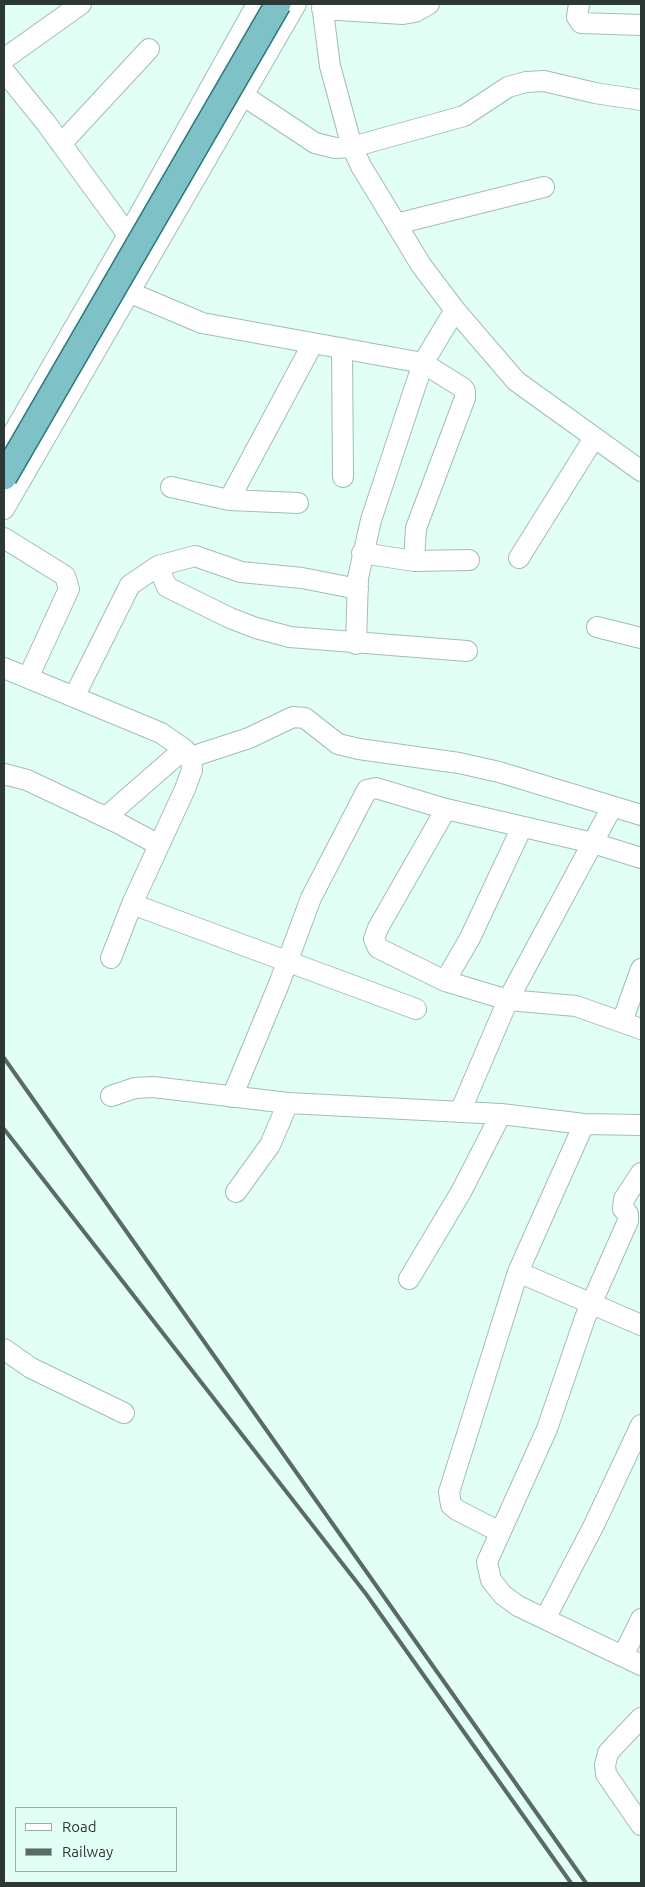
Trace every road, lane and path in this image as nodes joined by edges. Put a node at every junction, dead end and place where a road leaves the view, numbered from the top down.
1 (81, 4) edge
2 (257, 4) edge
3 (278, 4) edge
4 (296, 4) edge
5 (429, 4) edge
6 (579, 4) edge
7 (322, 6) edge
8 (641, 25) edge
9 (149, 49) dead end
10 (4, 59) edge
11 (4, 71) edge
12 (244, 96) junction
13 (641, 100) edge
14 (61, 144) junction
15 (352, 147) junction
16 (544, 187) dead end
17 (396, 224) junction
18 (128, 235) junction
19 (153, 254) junction
20 (131, 293) junction
21 (455, 310) junction
22 (312, 344) junction
23 (342, 348) junction
24 (423, 364) junction
25 (594, 438) junction
26 (4, 449) edge
27 (641, 471) edge
28 (4, 477) edge
29 (343, 477) dead end
30 (171, 487) dead end
31 (229, 500) junction
32 (298, 503) dead end
33 (4, 509) edge
34 (4, 538) edge
35 (362, 553) junction
36 (519, 558) dead end
37 (469, 560) dead end
38 (414, 561) junction
39 (158, 566) junction
40 (358, 589) junction
41 (597, 627) dead end
42 (641, 638) edge
43 (356, 644) junction
44 (467, 652) dead end
45 (4, 668) edge
46 (28, 678) junction
47 (74, 697) junction
48 (187, 753) junction
49 (4, 774) edge
50 (612, 807) junction
51 (446, 809) junction
52 (641, 815) edge
53 (106, 818) junction
54 (522, 827) junction
55 (593, 843) junction
56 (159, 845) junction
57 (641, 858) edge
58 (132, 904) junction
59 (111, 958) dead end
60 (288, 962) junction
61 (641, 969) edge
62 (445, 981) junction
63 (508, 1000) junction
64 (416, 1009) dead end
65 (622, 1022) junction
66 (641, 1029) edge
67 (112, 1096) dead end
68 (232, 1097) junction
69 (288, 1103) junction
70 (460, 1112) junction
71 (501, 1114) junction
72 (584, 1124) junction
73 (641, 1125) edge
74 (641, 1173) edge
75 (236, 1192) dead end
76 (518, 1272) junction
77 (409, 1279) dead end
78 (592, 1303) junction
79 (641, 1325) edge
80 (4, 1349) edge
81 (124, 1413) dead end
82 (641, 1425) edge
83 (500, 1532) junction
84 (544, 1619) junction
85 (641, 1619) edge
86 (623, 1656) junction
87 (641, 1665) edge
88 (641, 1718) edge
89 (641, 1825) edge

1 - 10 street
2 - 18 street
3 - 28 main road, bridge
4 - 12 street
5 - 7 street
6 - 8 street
7 - 15 street
9 - 14 street
11 - 14 street
12 - 15 street
12 - 19 street
13 - 15 street
14 - 18 street
15 - 17 street
16 - 17 street
17 - 21 street
18 - 19 street
18 - 26 street
19 - 20 street
20 - 22 street
20 - 33 street
21 - 24 street
21 - 25 street
22 - 23 street
22 - 31 street
23 - 24 street
23 - 29 street
24 - 35 street
24 - 38 street
25 - 27 street
25 - 36 street
30 - 31 street
31 - 32 street
34 - 46 street
35 - 38 street
35 - 40 street
37 - 38 street
39 - 40 street
39 - 43 street
39 - 47 street
40 - 43 street
41 - 42 street
43 - 44 street
45 - 46 street
46 - 47 street
47 - 48 street
48 - 50 street
48 - 53 street
48 - 56 street
49 - 53 street
50 - 52 street
50 - 55 street
51 - 54 street
51 - 60 street
51 - 62 street
53 - 56 street
54 - 55 street
54 - 62 street
55 - 57 street
55 - 63 street
56 - 58 street
58 - 59 street
58 - 60 street
60 - 64 street
60 - 68 street
61 - 65 street
62 - 63 street
63 - 65 street
63 - 70 street
65 - 66 street
67 - 68 street
68 - 69 street
69 - 70 street
69 - 75 street
70 - 71 street
71 - 72 street
71 - 77 street
72 - 73 street
72 - 76 street
74 - 78 street
76 - 78 street
76 - 83 street
78 - 79 street
78 - 83 street
80 - 81 street
82 - 84 street
83 - 84 street
84 - 86 street
85 - 86 street
86 - 87 street
88 - 89 street

